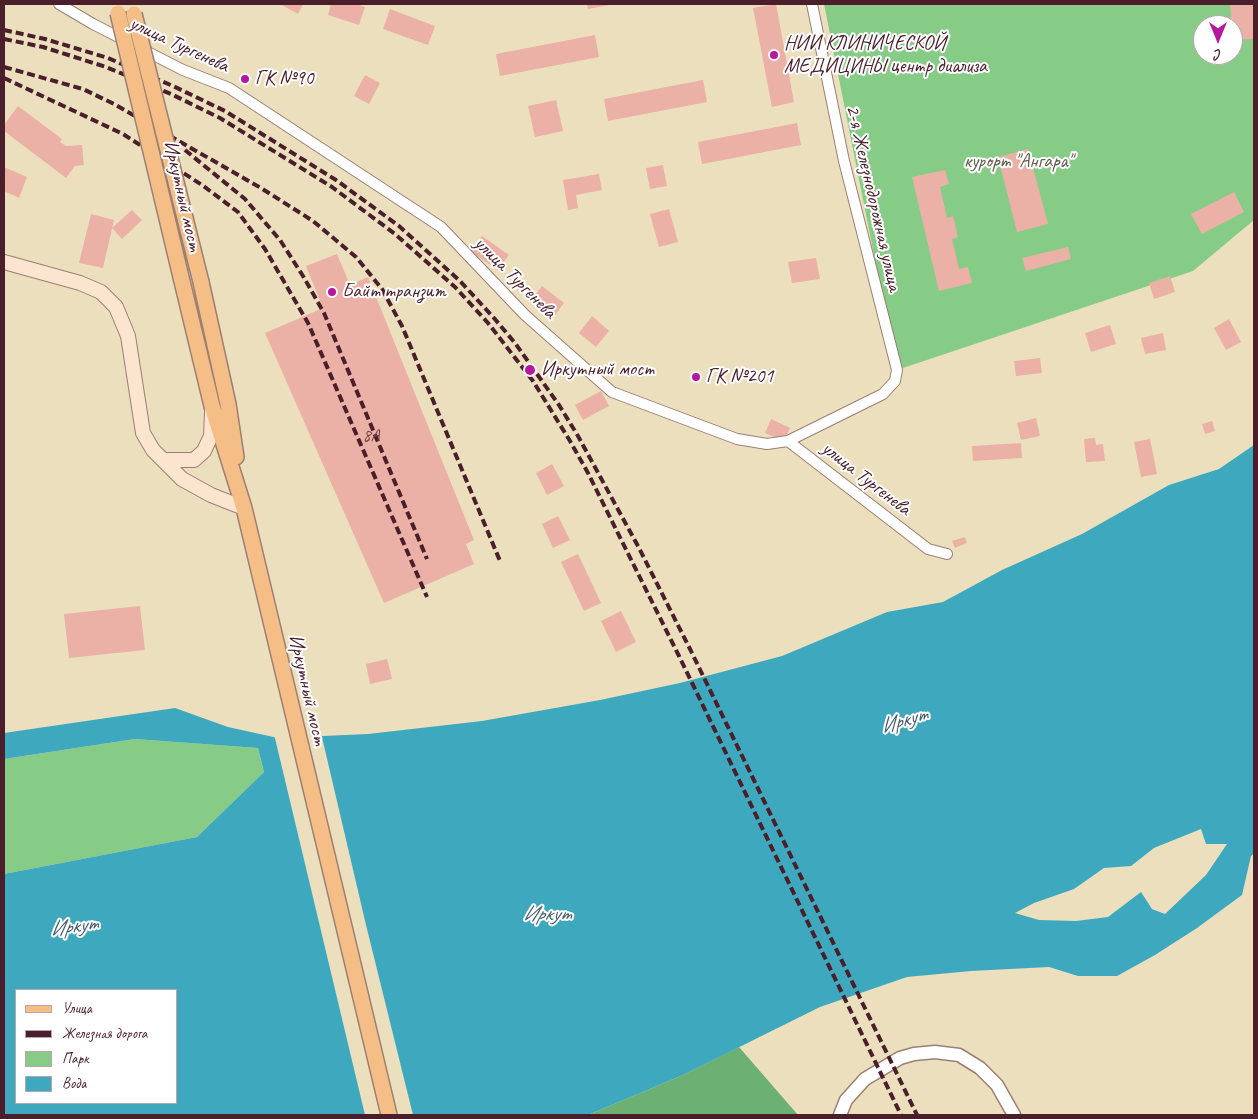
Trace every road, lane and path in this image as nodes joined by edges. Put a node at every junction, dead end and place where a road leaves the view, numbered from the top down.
1 (59, 4) edge
2 (812, 4) edge
3 (117, 8) edge
4 (133, 9) edge
5 (4, 262) edge
6 (212, 406) junction
7 (788, 441) junction
8 (163, 460) junction
9 (244, 508) junction
10 (947, 554) dead end
11 (389, 1115) edge
12 (840, 1115) edge
13 (1014, 1115) edge

1 - 7 street, улица Тургенева
2 - 7 street, 2-я Железнодорожная улица
3 - 6 main road, Иркутный мост, bridge
4 - 9 main road, Иркутный мост, bridge
5 - 8 main road
6 - 8 main road
6 - 9 main road, Иркутный мост
7 - 10 street, улица Тургенева
8 - 9 main road
9 - 11 main road, Иркутный мост
12 - 13 street

